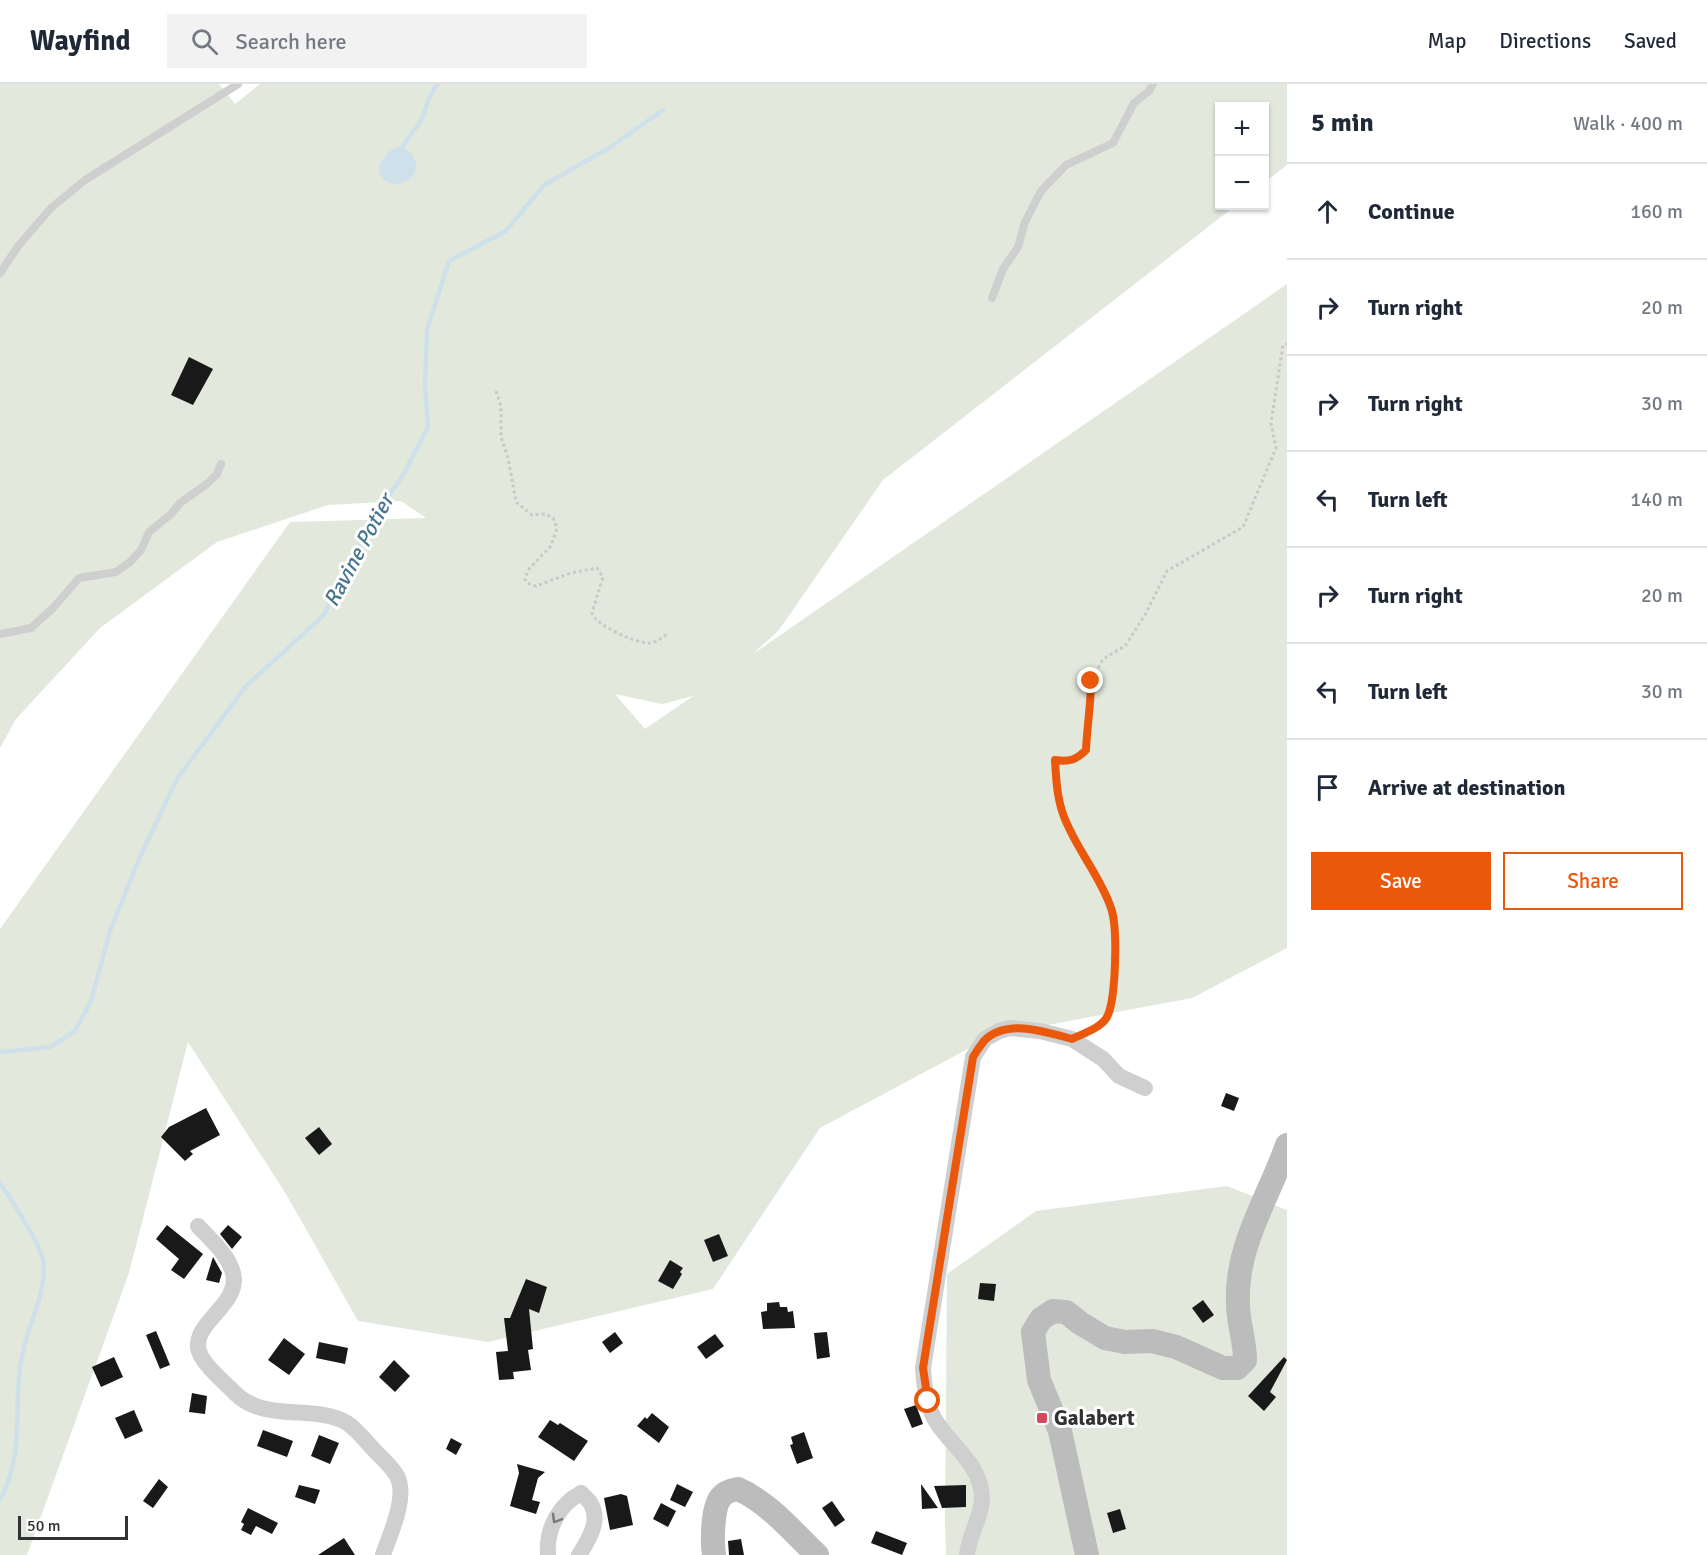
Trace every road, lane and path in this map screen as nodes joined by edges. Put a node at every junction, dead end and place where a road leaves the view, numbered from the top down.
1 (238, 84) edge
2 (1153, 84) edge
3 (0, 273) edge
4 (992, 298) dead end
5 (1287, 344) edge
6 (496, 391) dead end
7 (221, 464) dead end
8 (668, 633) dead end
9 (0, 634) edge
10 (1072, 1039) junction
11 (1145, 1089) dead end
12 (1287, 1145) edge
13 (198, 1226) dead end
14 (383, 1555) edge
15 (548, 1555) edge
16 (579, 1555) edge
17 (714, 1555) edge
18 (817, 1555) edge
19 (967, 1555) edge
20 (1087, 1555) edge

1 - 3 lane
2 - 4 lane
5 - 10 path
6 - 8 path
7 - 9 lane
10 - 11 street
10 - 19 street
12 - 20 main road
13 - 14 street
16 -> 15 street
17 - 18 main road

